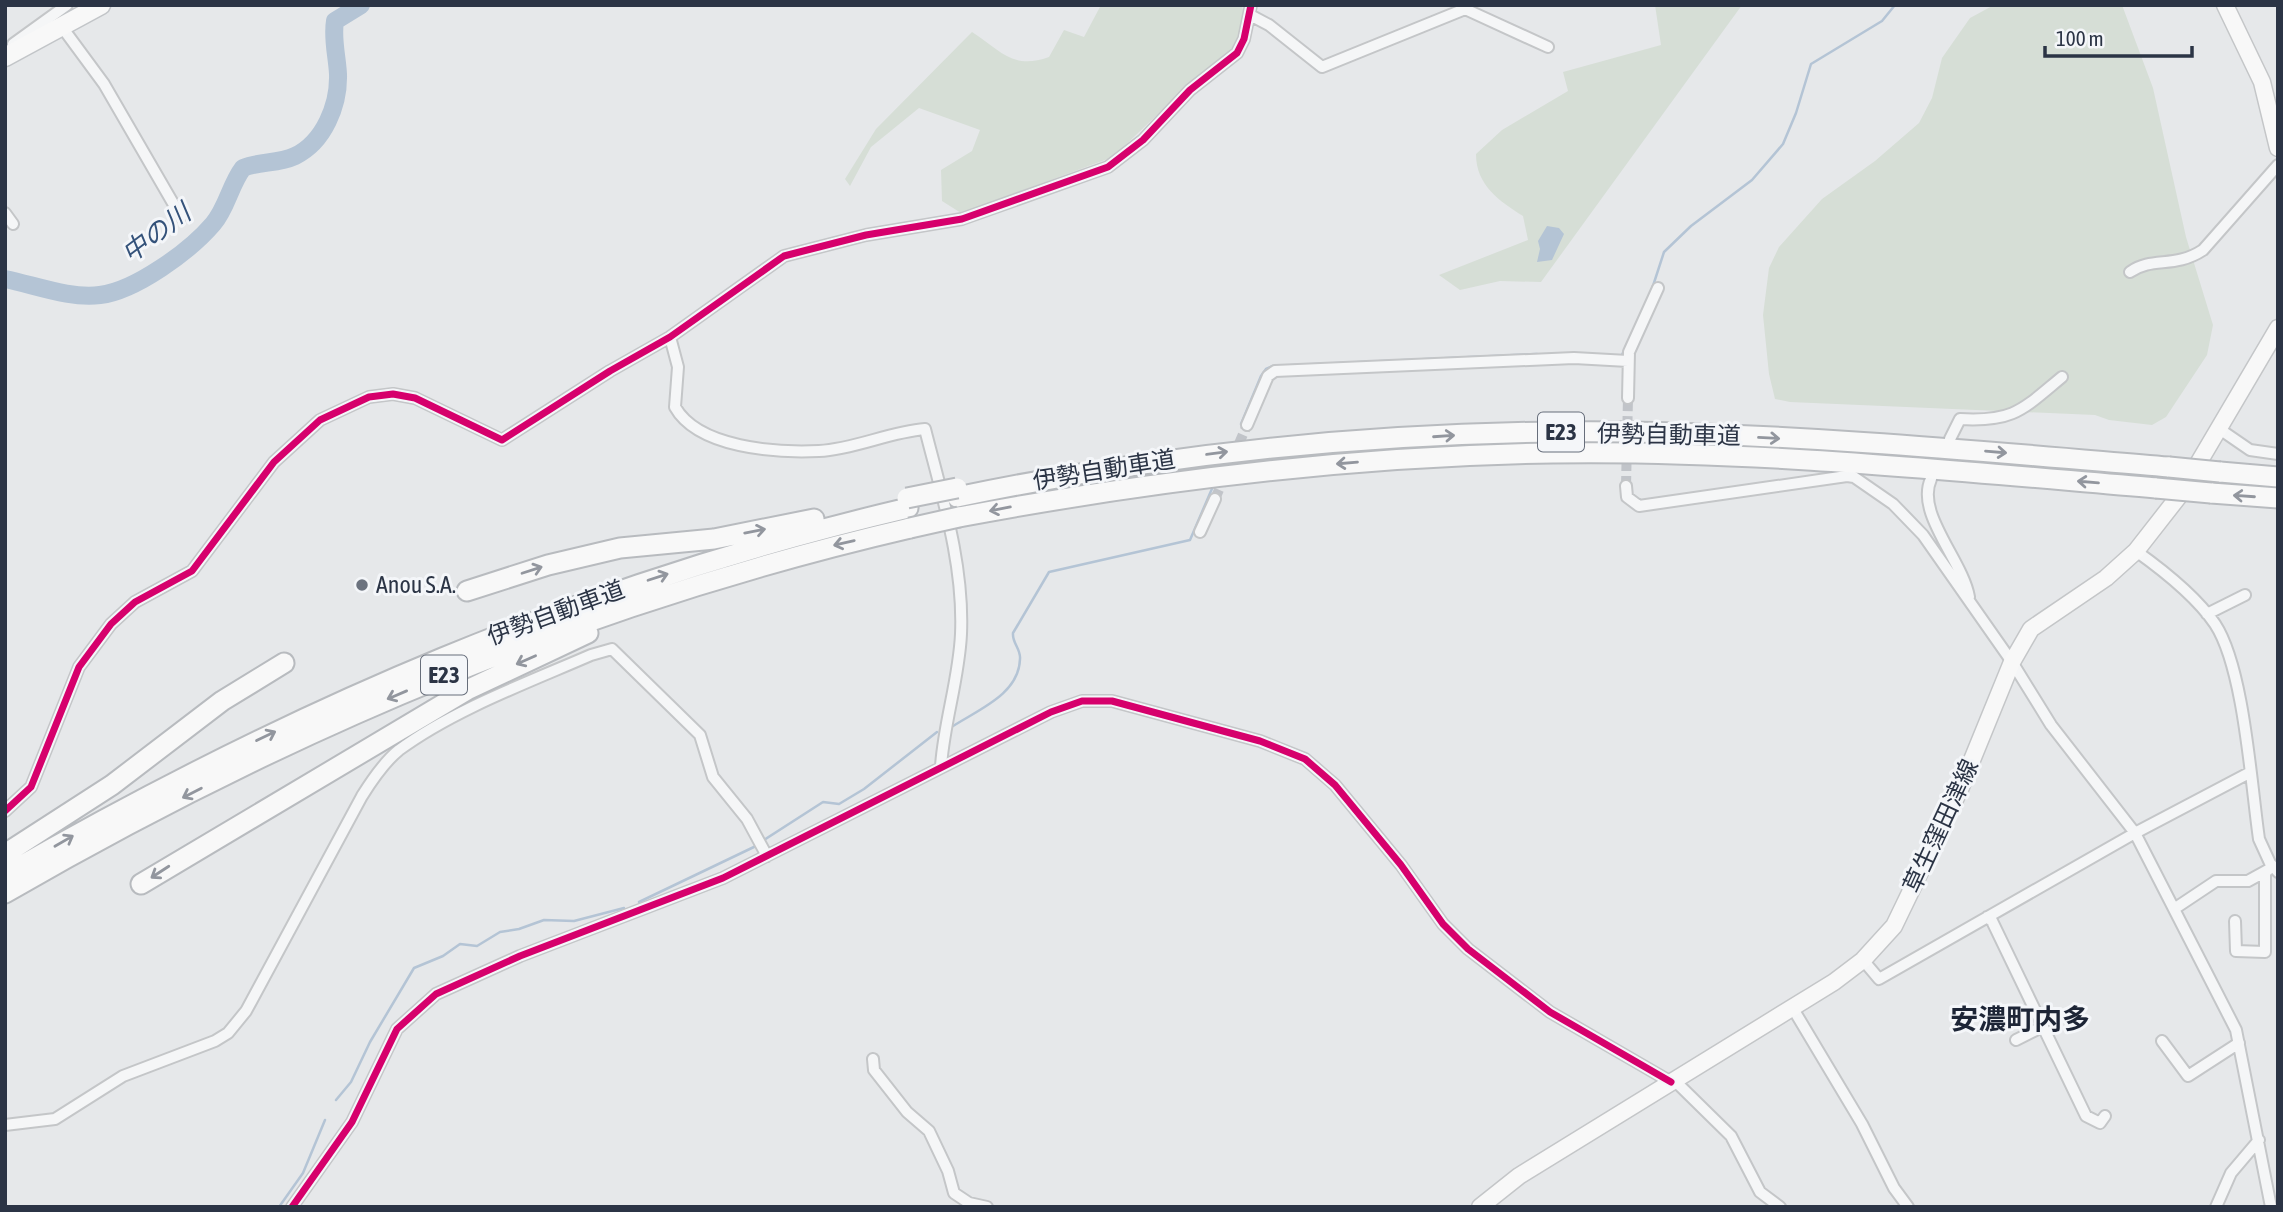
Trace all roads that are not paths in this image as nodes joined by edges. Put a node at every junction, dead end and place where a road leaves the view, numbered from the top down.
1 (67, 5) edge
2 (79, 5) edge
3 (101, 5) edge
4 (2225, 5) edge
5 (1251, 10) edge
6 (62, 27) junction
7 (1548, 47) dead end
8 (8, 50) edge
9 (2278, 148) edge
10 (2278, 166) edge
11 (5, 213) edge
12 (181, 216) dead end
13 (13, 225) dead end
14 (2130, 272) dead end
15 (1658, 288) dead end
16 (2278, 328) edge
17 (670, 337) junction
18 (1628, 361) junction
19 (2062, 377) dead end
20 (1628, 398) tunnel mouth
21 (1247, 425) tunnel mouth
22 (2218, 428) junction
23 (1950, 439) dead end
24 (2278, 454) edge
25 (2278, 477) edge
26 (1931, 479) dead end
27 (1626, 486) dead end
28 (2278, 498) edge
29 (1215, 499) tunnel mouth
30 (908, 512) junction
31 (1200, 532) dead end
32 (2136, 551) junction
33 (725, 577) junction
34 (467, 591) dead end
35 (2245, 595) dead end
36 (1970, 600) junction
37 (2207, 614) junction
38 (2012, 662) junction
39 (284, 663) dead end
40 (940, 766) junction
41 (2249, 773) junction
42 (5, 811) edge
43 (2135, 833) junction
44 (765, 853) junction
45 (5, 854) edge
46 (2272, 871) edge
47 (5, 875) edge
48 (141, 884) dead end
49 (5, 893) edge
50 (2174, 909) junction
51 (1987, 917) junction
52 (2235, 921) dead end
53 (1863, 960) junction
54 (1792, 1007) junction
55 (2042, 1027) junction
56 (2016, 1040) dead end
57 (2162, 1041) dead end
58 (2239, 1042) junction
59 (873, 1059) dead end
60 (1673, 1081) junction
61 (2105, 1116) dead end
62 (5, 1125) edge
63 (2259, 1140) junction
64 (292, 1207) edge
65 (987, 1207) edge
66 (1480, 1207) edge
67 (1780, 1207) edge
68 (1908, 1207) edge
69 (2216, 1207) edge
70 (2271, 1207) edge

1 - 8 street
2 - 8 main road
3 - 6 main road
4 - 9 main road
5 - 7 street
5 - 17 street
6 - 8 main road
6 - 12 street
10 - 14 street
11 - 13 street
15 - 18 street
16 - 22 main road, 草生窪田津線
17 - 40 street
17 - 42 street
18 - 20 street
18 - 21 street
19 - 23 street
22 - 24 street
22 - 32 main road, 草生窪田津線
30 -> 25 highway, 伊勢自動車道 / E23, bridge
26 - 36 street
27 - 36 street
28 -> 30 highway, 伊勢自動車道 / E23, bridge
29 - 31 street
30 -> 33 highway, 伊勢自動車道 / E23
34 -> 30 highway
47 -> 30 highway, 伊勢自動車道 / E23
32 - 37 street
32 - 38 main road, 草生窪田津線
33 -> 48 highway
33 -> 49 highway, 伊勢自動車道 / E23
35 - 37 street
36 - 38 street
37 - 41 street
38 - 43 street
38 - 53 main road, 草生窪田津線
39 - 45 highway
40 - 44 street
40 - 60 street
41 - 43 street
41 - 46 street
43 - 50 street
43 - 51 street
44 - 62 street
44 - 64 street
46 - 50 street
46 - 52 street
50 - 58 street
51 - 53 street
51 - 55 street
53 - 54 main road, 草生窪田津線
54 - 60 main road, 草生窪田津線
54 - 68 street
55 - 56 street
55 - 61 street
57 - 58 street
58 - 63 street
59 - 65 street
60 - 66 main road, 草生窪田津線
60 - 67 street
63 - 69 street
63 - 70 street

